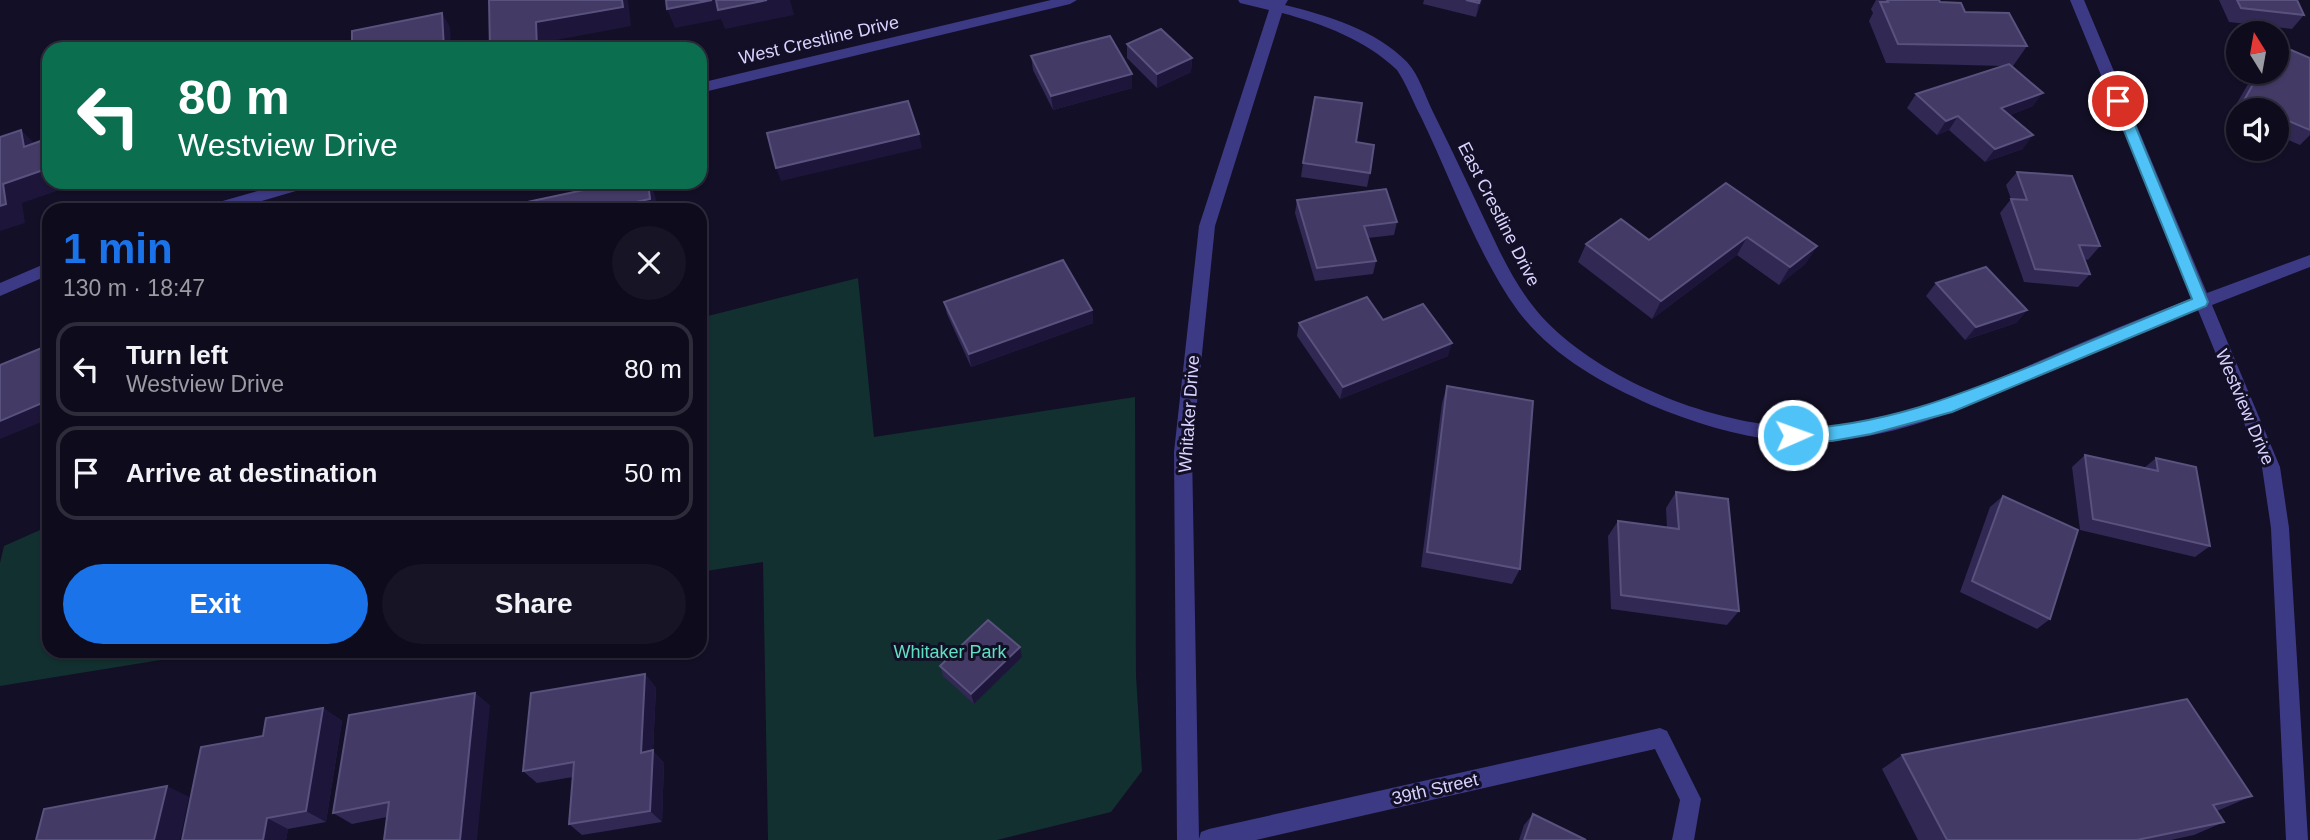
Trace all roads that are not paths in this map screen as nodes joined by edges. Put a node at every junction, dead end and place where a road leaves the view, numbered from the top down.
1 (1070, 0) edge
2 (1245, 0) edge
3 (2077, 0) edge
4 (1279, 3) edge
5 (707, 86) edge
6 (284, 189) edge
7 (235, 203) edge
8 (2310, 261) edge
9 (42, 271) edge
10 (0, 290) edge
11 (2201, 302) junction
12 (1188, 840) edge
13 (1209, 840) edge
14 (1683, 840) edge
15 (2297, 840) edge

1 - 5 street, West Crestline Drive
2 - 4 street
3 - 11 street, Westview Drive
4 - 11 street, East Crestline Drive
4 - 12 street, Whitaker Drive
6 - 7 street
8 - 11 street, East Crestline Drive
9 - 10 street
11 - 15 street, Westview Drive
13 - 14 street, 39th Street

